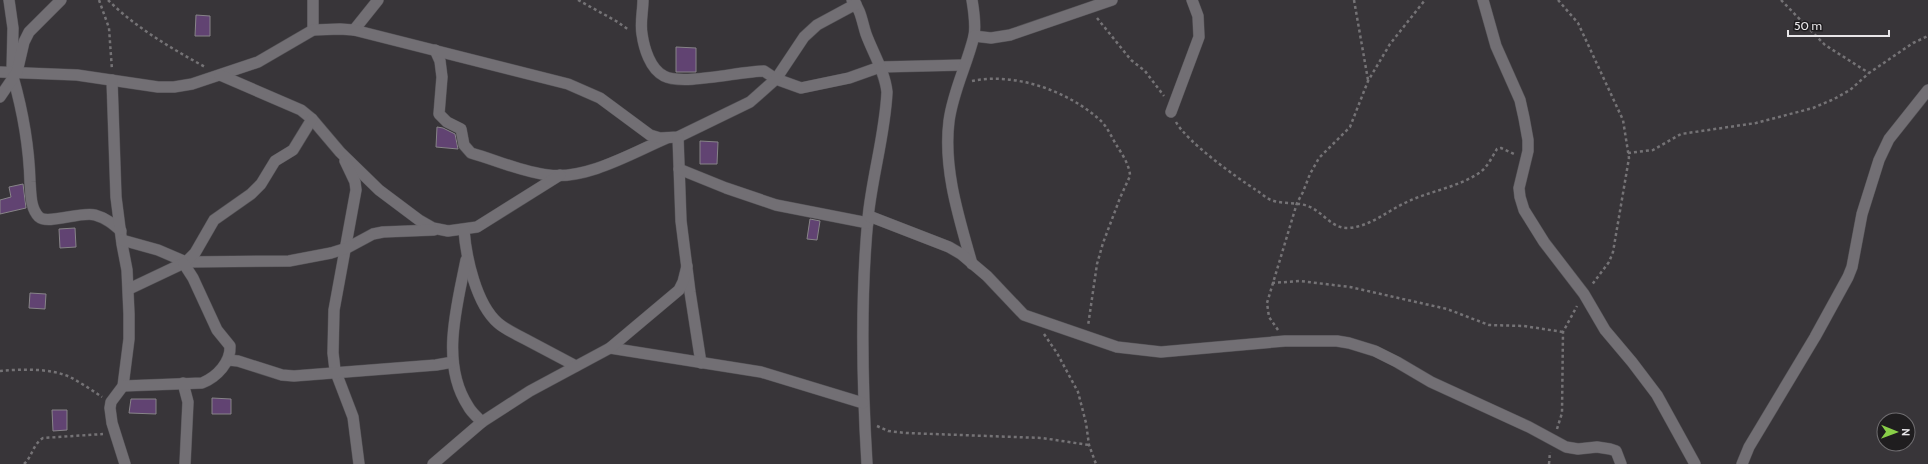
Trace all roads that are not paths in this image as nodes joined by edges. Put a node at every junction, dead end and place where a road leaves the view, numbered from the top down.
1 (9, 0) edge
2 (61, 0) edge
3 (313, 0) edge
4 (378, 0) edge
5 (643, 0) edge
6 (972, 0) edge
7 (1112, 0) edge
8 (1192, 0) edge
9 (1483, 0) edge
10 (854, 2) edge
11 (313, 30) junction
12 (354, 30) junction
13 (974, 36) junction
14 (435, 50) junction
15 (964, 65) junction
16 (880, 67) junction
17 (0, 72) edge
18 (14, 74) junction
19 (220, 75) junction
20 (776, 79) junction
21 (112, 80) junction
22 (1928, 90) edge
23 (0, 97) edge
24 (1171, 112) road end
25 (312, 119) junction
26 (673, 137) junction
27 (340, 152) junction
28 (679, 169) junction
29 (560, 175) junction
30 (868, 220) junction
31 (440, 229) junction
32 (464, 230) junction
33 (121, 236) junction
34 (346, 248) junction
35 (467, 257) junction
36 (185, 263) junction
37 (972, 264) junction
38 (687, 266) junction
39 (129, 289) junction
40 (610, 348) junction
41 (228, 360) junction
42 (453, 362) junction
43 (701, 362) junction
44 (576, 366) junction
45 (337, 374) junction
46 (184, 383) junction
47 (123, 386) junction
48 (863, 403) junction
49 (482, 422) junction
50 (125, 464) edge
51 (185, 464) edge
52 (359, 464) edge
53 (433, 464) edge
54 (867, 464) edge
55 (1621, 464) edge
56 (1695, 464) edge
57 (1742, 464) edge

1 - 18 street
2 - 18 street
3 - 11 street
4 - 12 street
5 - 20 street
6 - 13 street
7 - 13 street
8 - 24 street
9 - 56 street
10 - 16 street
10 - 20 street
11 - 12 street
11 - 19 street
12 - 14 street
13 - 15 street
14 - 26 street
14 - 29 street
15 - 16 street
15 - 37 street
16 - 20 street
16 - 30 street
17 - 18 street
18 - 21 street
18 - 23 street
18 - 33 street
19 - 21 street
19 - 25 street
20 - 26 street
21 - 33 street
22 - 57 street
25 - 27 street
25 - 36 street
26 - 28 street
26 - 29 street
27 - 31 street
27 - 34 street
28 - 30 street
28 - 38 street
29 - 32 street
30 - 37 street
30 - 48 street
31 - 32 street
31 - 34 street
32 - 35 street
33 - 36 street
33 - 39 street
34 - 36 street
34 - 45 street
35 - 42 street
35 - 44 street
36 - 39 street
36 - 41 street
37 - 55 street
38 - 40 street
38 - 43 street
39 - 47 street
40 - 43 street
40 - 44 street
41 - 45 street
41 - 46 street
42 - 45 street
42 - 49 street
43 - 48 street
44 - 49 street
45 - 52 street
46 - 47 street
46 - 51 street
47 - 50 street
48 - 54 street
49 - 53 street

